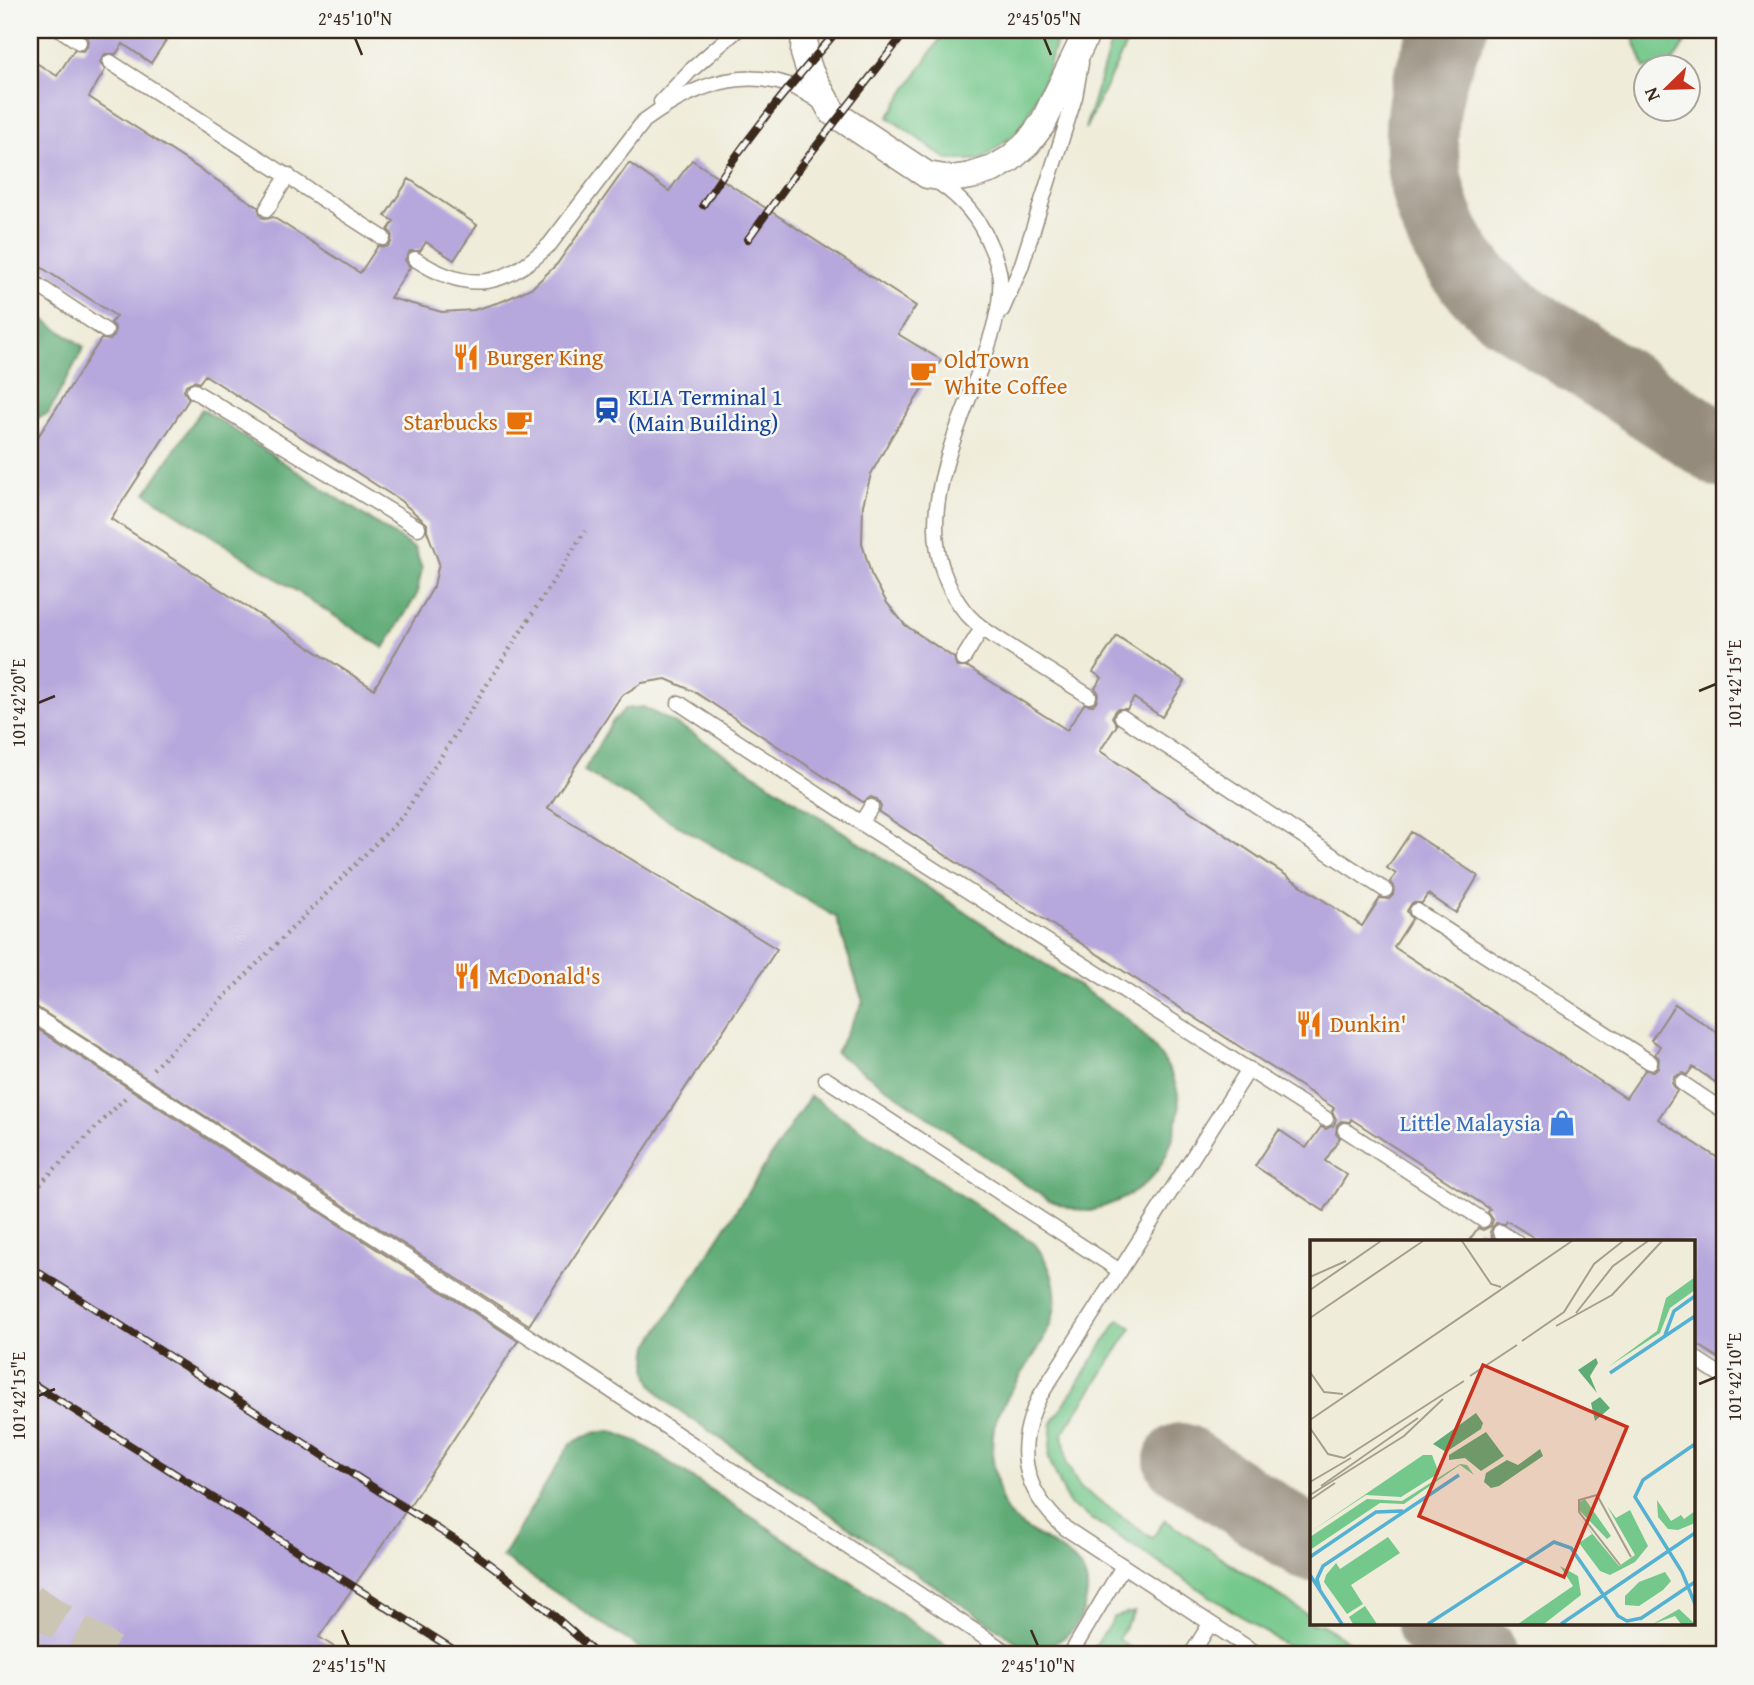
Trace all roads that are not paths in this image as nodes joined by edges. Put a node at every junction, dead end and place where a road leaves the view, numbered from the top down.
1 (61, 30) edge
2 (737, 30) edge
3 (805, 30) edge
4 (1087, 34) edge
5 (79, 42) dead end
6 (110, 62) dead end
7 (832, 112) junction
8 (644, 121) junction
9 (288, 175) junction
10 (927, 175) junction
11 (267, 209) dead end
12 (383, 238) dead end
13 (415, 259) dead end
14 (30, 280) edge
15 (994, 330) junction
16 (106, 331) dead end
17 (194, 391) dead end
18 (418, 528) dead end
19 (982, 628) junction
20 (962, 659) dead end
21 (1089, 696) dead end
22 (679, 703) dead end
23 (1122, 717) dead end
24 (871, 807) dead end
25 (861, 823) junction
26 (1385, 890) dead end
27 (1417, 911) dead end
28 (30, 1013) edge
29 (1650, 1062) dead end
30 (1249, 1069) junction
31 (827, 1079) dead end
32 (1682, 1083) dead end
33 (1724, 1111) edge
34 (1326, 1119) dead end
35 (1345, 1130) dead end
36 (1483, 1220) dead end
37 (1500, 1232) dead end
38 (1513, 1240) edge
39 (1120, 1271) junction
40 (1694, 1358) edge
41 (1724, 1377) edge
42 (1123, 1566) junction
43 (1210, 1624) junction
44 (1011, 1655) edge
45 (1070, 1655) edge
46 (1191, 1655) edge
47 (1259, 1655) edge

1 - 5 lane
2 - 8 lane
3 - 7 street
4 - 10 street
4 - 15 lane
6 - 9 lane
7 - 8 lane
7 - 10 street
8 - 13 lane
9 - 11 lane
9 - 12 lane
10 - 15 lane
14 - 16 lane
15 - 19 lane
17 - 18 lane
19 - 20 lane
19 - 21 lane
22 - 25 lane
23 - 26 lane
24 - 25 lane
25 - 30 lane
27 - 29 lane
28 - 44 lane
30 - 34 lane
30 - 39 lane
31 - 39 lane
32 - 33 lane
35 - 36 lane
37 - 38 lane
39 - 42 lane
40 - 41 lane
42 - 43 lane
42 - 45 lane
43 - 46 lane
43 - 47 lane

